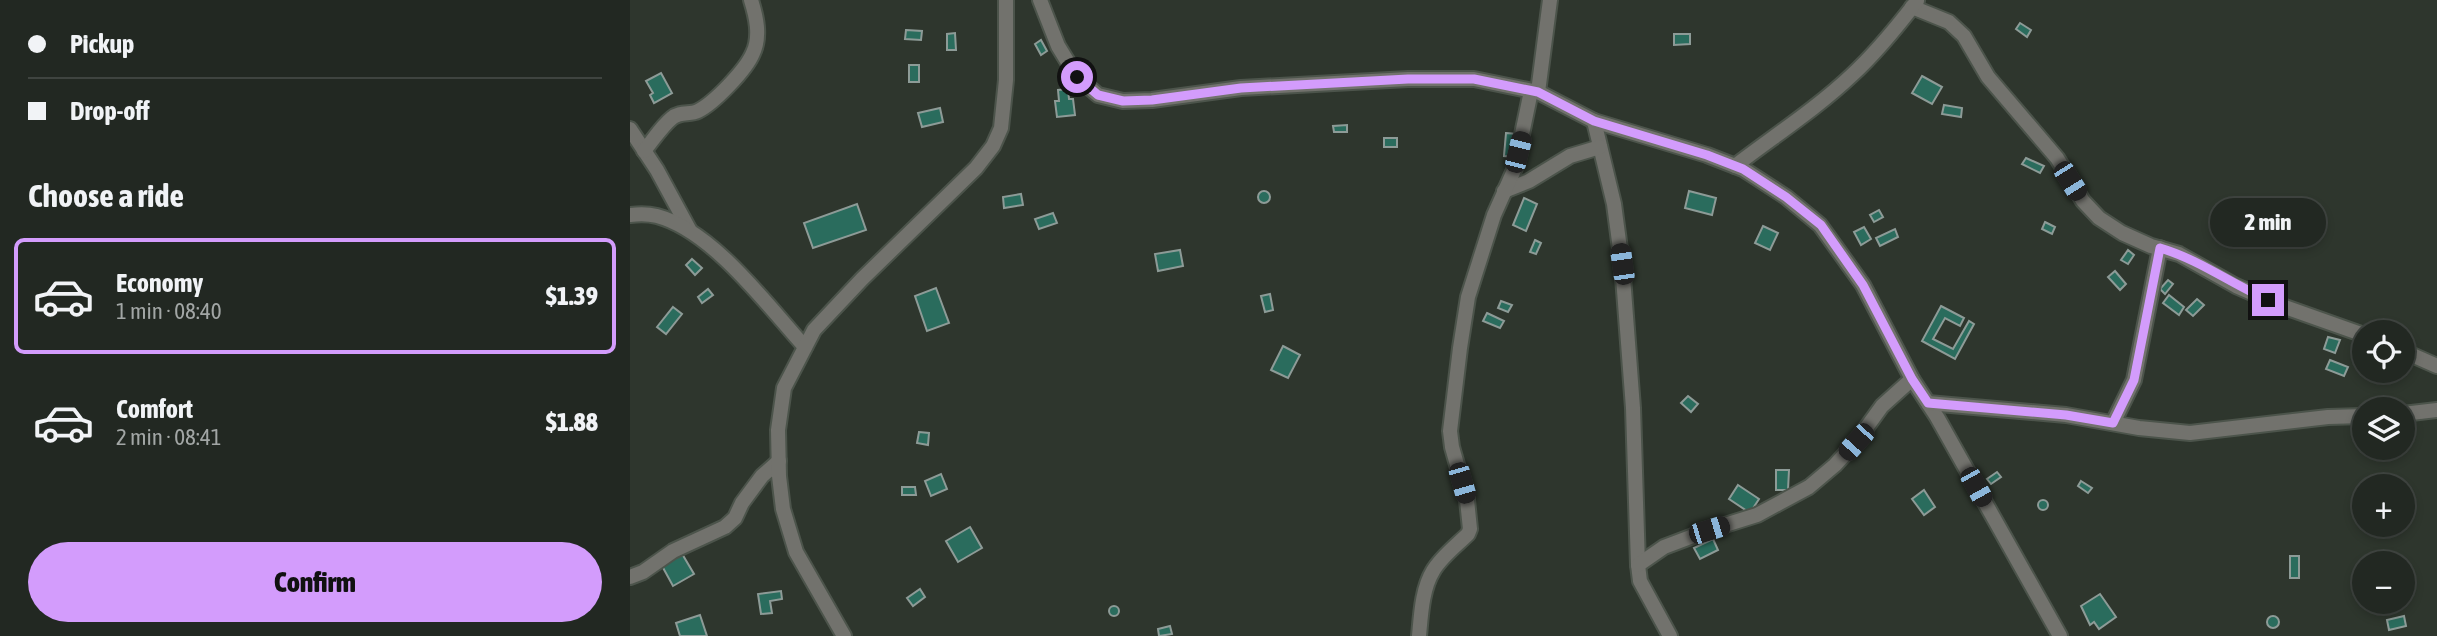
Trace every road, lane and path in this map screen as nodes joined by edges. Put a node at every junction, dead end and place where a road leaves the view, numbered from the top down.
1 (751, 0) edge
2 (1006, 0) edge
3 (1040, 0) edge
4 (1550, 0) edge
5 (1915, 4) edge
6 (1534, 92) junction
7 (1594, 121) junction
8 (630, 130) edge
9 (1600, 147) junction
10 (644, 150) junction
11 (1735, 166) junction
12 (1504, 191) junction
13 (630, 215) edge
14 (689, 229) junction
15 (2160, 248) junction
16 (2352, 331) edge
17 (805, 347) junction
18 (2415, 356) edge
19 (2437, 366) edge
20 (1912, 379) junction
21 (1928, 403) junction
22 (2437, 410) edge
23 (2415, 413) edge
24 (2352, 416) edge
25 (2113, 423) junction
26 (779, 461) junction
27 (1638, 565) junction
28 (630, 577) edge
29 (844, 636) edge
30 (1419, 636) edge
31 (1670, 636) edge
32 (2060, 636) edge

1 - 10 street
2 - 17 street
3 - 6 street
4 - 6 street
5 - 11 street
5 - 15 street
6 - 7 street
6 - 12 street
7 - 9 street
7 - 11 street
8 - 10 street
9 - 12 street
9 - 27 street
10 - 14 street
11 - 20 street
12 - 30 street
13 - 14 street
14 - 17 street
15 - 16 street
15 - 25 street
17 - 26 street
18 - 19 street
20 - 21 street
20 - 27 street
21 - 25 street
21 - 32 street
22 - 23 street
24 - 25 street
26 - 28 street
26 - 29 street
27 - 31 street

